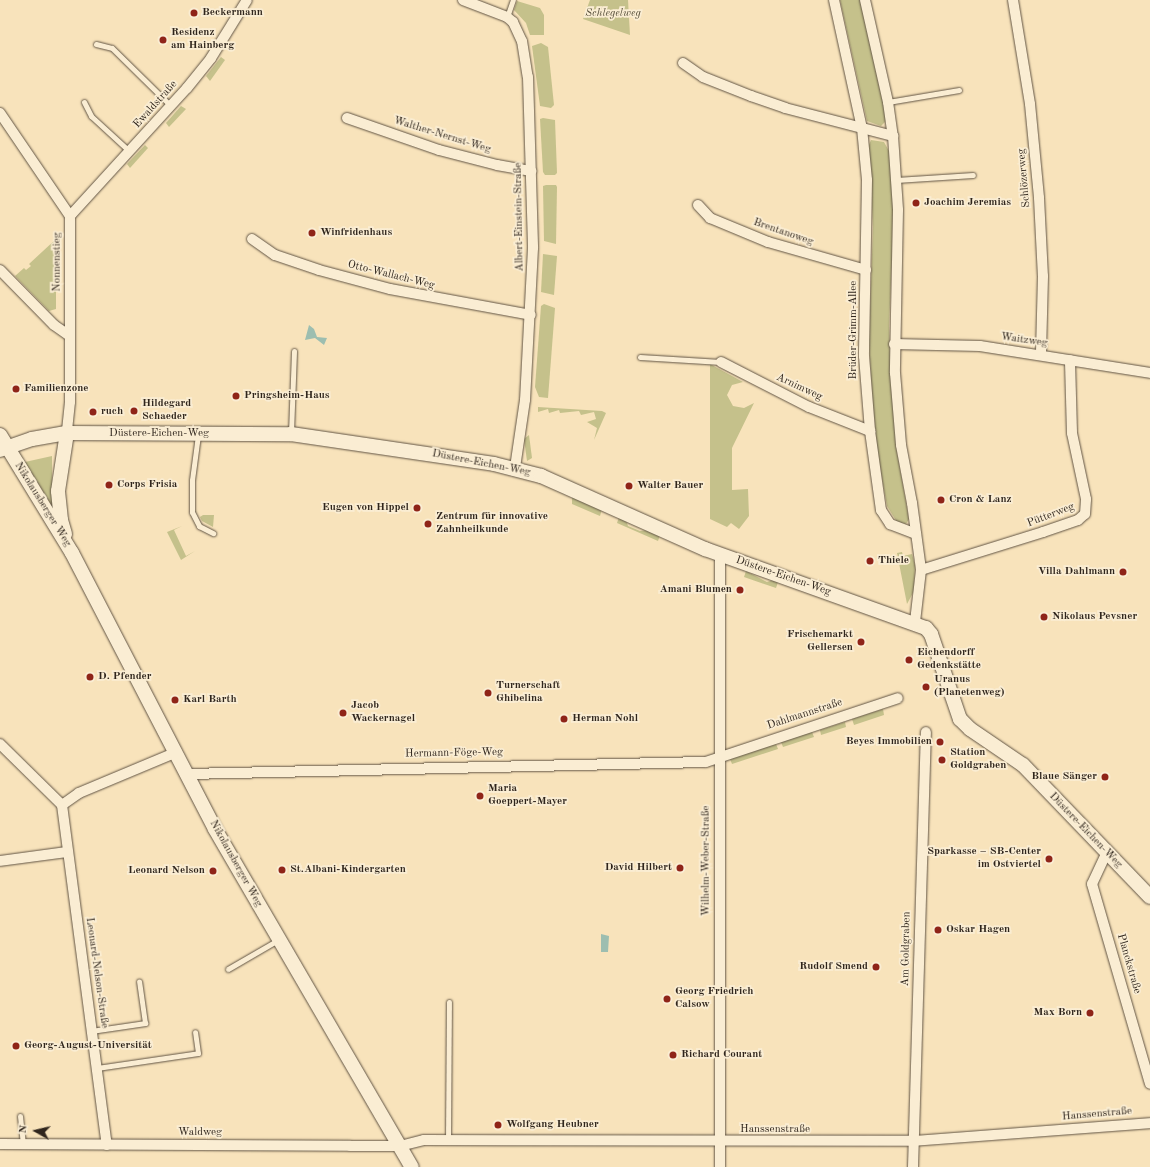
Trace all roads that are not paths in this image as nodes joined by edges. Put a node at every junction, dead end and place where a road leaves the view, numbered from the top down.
1 (247, 0) edge
2 (463, 0) edge
3 (513, 0) edge
4 (834, 0) edge
5 (865, 0) edge
6 (1013, 0) edge
7 (507, 17) junction
8 (96, 44) dead end
9 (683, 63) dead end
10 (959, 90) dead end
11 (84, 102) dead end
12 (888, 102) junction
13 (171, 106) junction
14 (0, 113) edge
15 (347, 118) dead end
16 (862, 128) junction
17 (893, 136) junction
18 (129, 152) junction
19 (531, 171) junction
20 (973, 175) dead end
21 (896, 180) junction
22 (698, 205) dead end
23 (70, 216) junction
24 (252, 239) dead end
25 (0, 270) edge
26 (866, 270) junction
27 (531, 315) junction
28 (70, 336) junction
29 (894, 344) junction
30 (294, 351) dead end
31 (1041, 354) junction
32 (640, 357) dead end
33 (1070, 360) junction
34 (720, 362) joint
35 (1150, 373) edge
36 (870, 431) junction
37 (67, 433) junction
38 (198, 434) junction
39 (291, 434) junction
40 (2, 444) edge
41 (515, 468) junction
42 (213, 533) dead end
43 (916, 534) junction
44 (72, 553) junction
45 (720, 555) junction
46 (921, 570) junction
47 (915, 622) junction
48 (898, 698) dead end
49 (926, 732) dead end
50 (0, 744) edge
51 (177, 752) junction
52 (720, 757) junction
53 (188, 774) junction
54 (62, 805) junction
55 (67, 852) junction
56 (1106, 854) junction
57 (0, 861) edge
58 (1150, 897) edge
59 (278, 940) junction
60 (228, 969) dead end
61 (139, 981) dead end
62 (449, 1002) dead end
63 (91, 1031) junction
64 (195, 1032) dead end
65 (97, 1068) junction
66 (1150, 1084) edge
67 (20, 1116) dead end
68 (1150, 1123) edge
69 (448, 1140) junction
70 (720, 1141) junction
71 (913, 1141) junction
72 (0, 1144) edge
73 (23, 1144) junction
74 (107, 1145) junction
75 (400, 1146) junction
76 (412, 1167) edge
77 (720, 1167) edge
78 (913, 1167) edge

1 - 13 street, Ewaldstraße
2 - 7 street
3 - 7 lane
4 - 16 street, Brüder-Grimm-Allee
5 - 12 street
6 - 31 street, Schlözerweg
7 - 19 street, Albert-Einstein-Straße
8 - 13 lane
9 - 16 street
10 - 12 lane
11 - 18 lane
12 - 17 street
13 - 18 street, Ewaldstraße
14 - 23 street
15 - 19 street, Walther-Nernst-Weg
16 - 17 street
16 - 26 street, Brüder-Grimm-Allee
17 - 21 street
18 - 23 street, Ewaldstraße
19 - 27 street, Albert-Einstein-Straße
20 - 21 lane
21 - 29 street
22 - 26 street, Brentanoweg
23 - 28 street, Nonnenstieg
24 - 27 street, Otto-Wallach-Weg
25 - 28 street
26 - 36 street, Brüder-Grimm-Allee
27 - 41 street, Albert-Einstein-Straße
28 - 37 street, Nonnenstieg
29 - 31 street, Waitzweg
29 - 43 street
30 - 39 lane
31 - 33 street, Waitzweg
32 - 34 lane
33 - 35 street, Waitzweg
33 - 46 street, Pütterweg
34 - 36 street, Arnimweg
36 - 43 street, Brüder-Grimm-Allee
37 - 38 street, Düstere-Eichen-Weg
37 - 40 street, Düstere-Eichen-Weg
37 - 44 street, Nikolausberger Weg
38 - 39 street, Düstere-Eichen-Weg
38 - 42 lane
39 - 41 street, Düstere-Eichen-Weg
40 - 44 street, Nikolausberger Weg
41 - 45 street, Düstere-Eichen-Weg
43 - 46 street
44 - 51 street, Nikolausberger Weg
45 - 47 street, Düstere-Eichen-Weg
45 - 52 street, Wilhelm-Weber-Straße
46 - 47 street
47 - 56 street, Düstere-Eichen-Weg
48 - 52 street, Dahlmannstraße
49 - 71 street, Am Goldgraben
50 - 54 street
51 - 53 street, Nikolausberger Weg
51 - 54 street
52 - 53 street, Hermann-Föge-Weg
52 - 70 street, Wilhelm-Weber-Straße
53 - 59 street, Nikolausberger Weg
54 - 55 street, Leonard-Nelson-Straße
55 - 57 street
55 - 63 street, Leonard-Nelson-Straße
56 - 58 street, Düstere-Eichen-Weg
56 - 66 street, Planckstraße
59 - 60 lane
59 - 75 street, Nikolausberger Weg
61 - 63 lane
62 - 69 lane
63 - 65 street, Leonard-Nelson-Straße
64 - 65 lane
65 - 74 street, Leonard-Nelson-Straße
67 - 73 lane
68 - 71 street, Hanssenstraße
69 - 70 street, Hanssenstraße
69 - 75 street, Hanssenstraße
70 - 71 street, Hanssenstraße
70 - 77 street, Wilhelm-Weber-Straße
71 - 78 street, Am Goldgraben
72 - 73 street, Waldweg
73 - 74 street, Waldweg
74 - 75 street, Waldweg
75 - 76 street, Nikolausberger Weg

